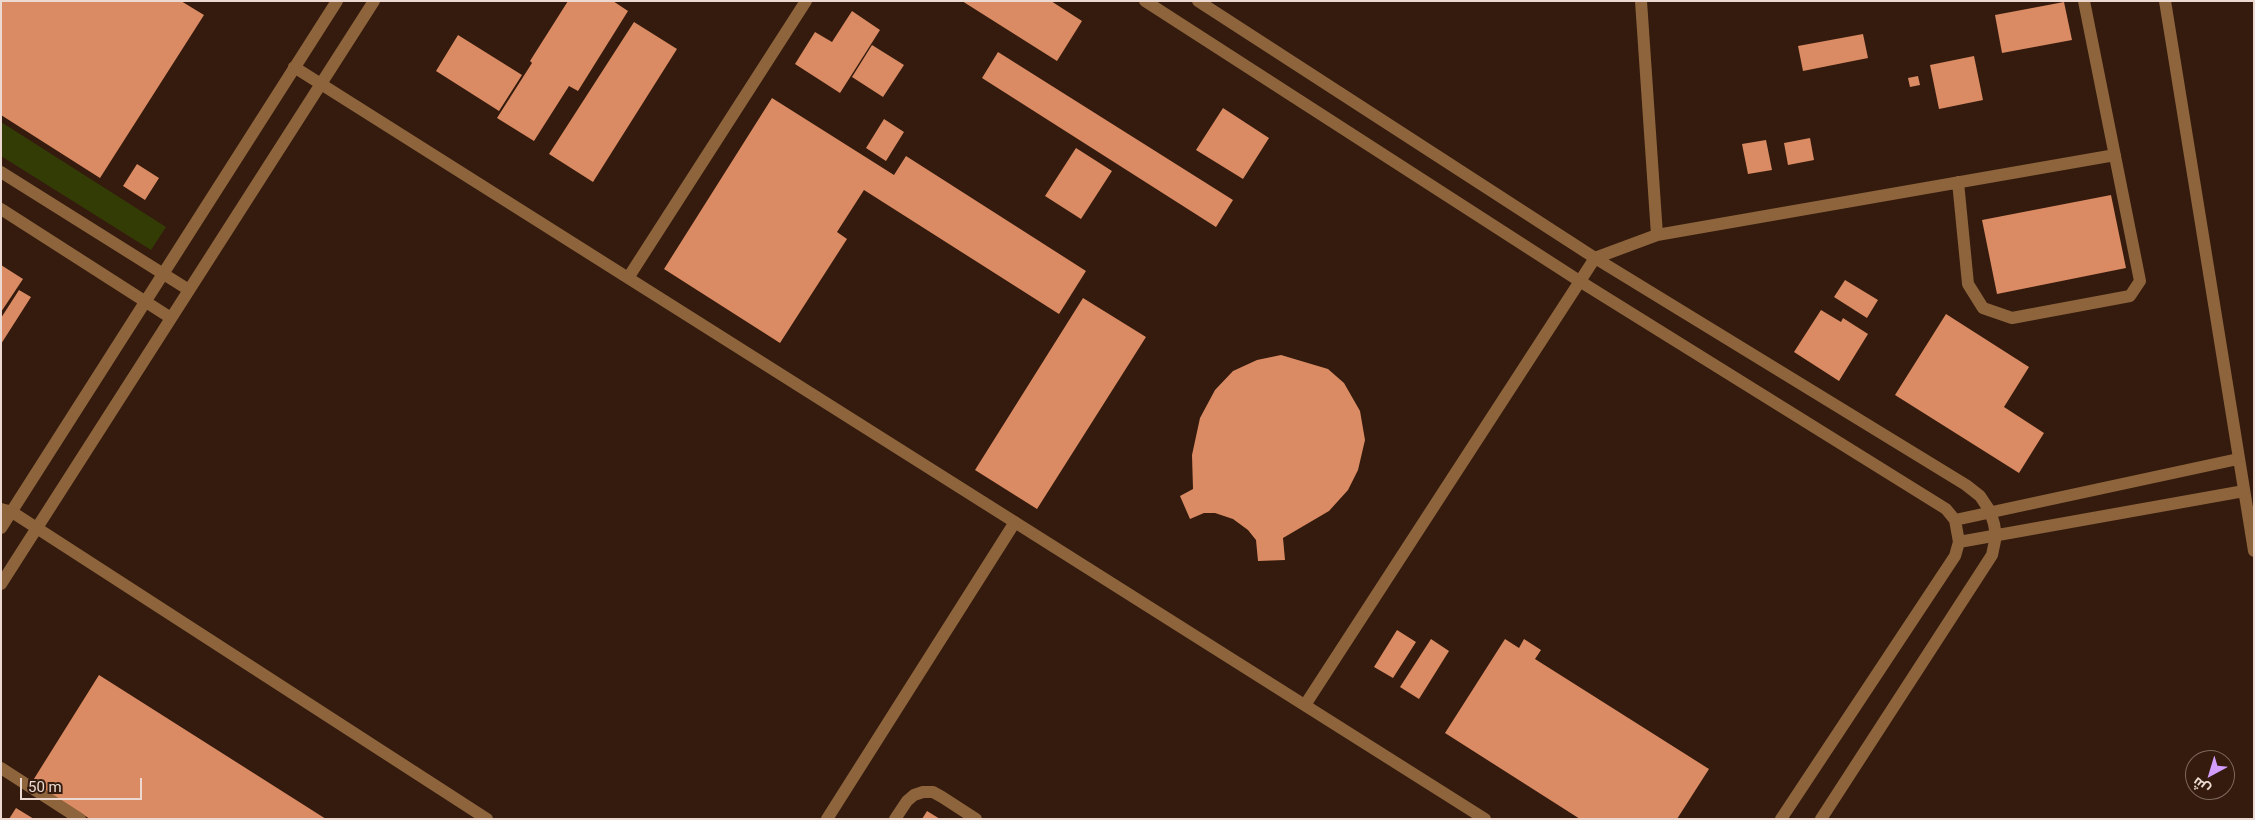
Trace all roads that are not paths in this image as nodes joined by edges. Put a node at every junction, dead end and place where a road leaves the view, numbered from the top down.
1 (337, 1) edge
2 (374, 1) edge
3 (806, 1) edge
4 (1145, 1) edge
5 (1198, 1) edge
6 (1641, 1) edge
7 (2084, 1) edge
8 (2165, 1) edge
9 (294, 66) junction
10 (321, 84) junction
11 (2115, 155) junction
12 (1, 172) edge
13 (1958, 182) junction
14 (1, 209) edge
15 (1657, 235) junction
16 (1595, 258) junction
17 (162, 274) junction
18 (628, 278) junction
19 (1581, 282) junction
20 (189, 290) junction
21 (145, 301) junction
22 (171, 318) junction
23 (2238, 458) junction
24 (2244, 490) junction
25 (6, 510) edge
26 (1990, 511) junction
27 (1955, 520) junction
28 (1015, 522) junction
29 (1, 528) edge
30 (36, 529) junction
31 (1996, 536) junction
32 (1959, 542) junction
33 (2254, 551) edge
34 (1, 584) edge
35 (1305, 705) junction
36 (1, 768) edge
37 (80, 819) edge
38 (487, 819) edge
39 (827, 819) edge
40 (895, 819) edge
41 (976, 819) edge
42 (1485, 819) edge
43 (1781, 819) edge
44 (1821, 819) edge

1 - 9 lane
2 - 10 lane
3 - 18 lane
4 - 19 lane
5 - 16 lane
6 - 15 lane
7 - 11 lane
8 - 23 lane
9 - 10 lane
9 - 17 lane
10 - 18 lane
10 - 20 lane
11 - 13 lane
11 - 13 lane
12 - 17 lane
13 - 15 lane
14 - 21 lane
15 - 16 lane
16 - 19 lane
16 - 26 lane
17 - 20 lane
17 - 21 lane
18 - 28 lane
19 - 27 lane
19 - 35 lane
20 - 22 lane
21 - 22 lane
21 - 25 lane
22 - 30 lane
23 - 24 lane
23 - 26 lane
24 - 31 lane
24 - 33 lane
25 - 29 lane
25 - 30 lane
26 - 27 lane
26 - 31 lane
27 - 32 lane
28 - 35 lane
28 - 39 lane
30 - 34 lane
30 - 38 lane
31 - 32 lane
31 - 44 lane
32 - 43 lane
35 - 42 lane
36 - 37 lane
40 - 41 lane

